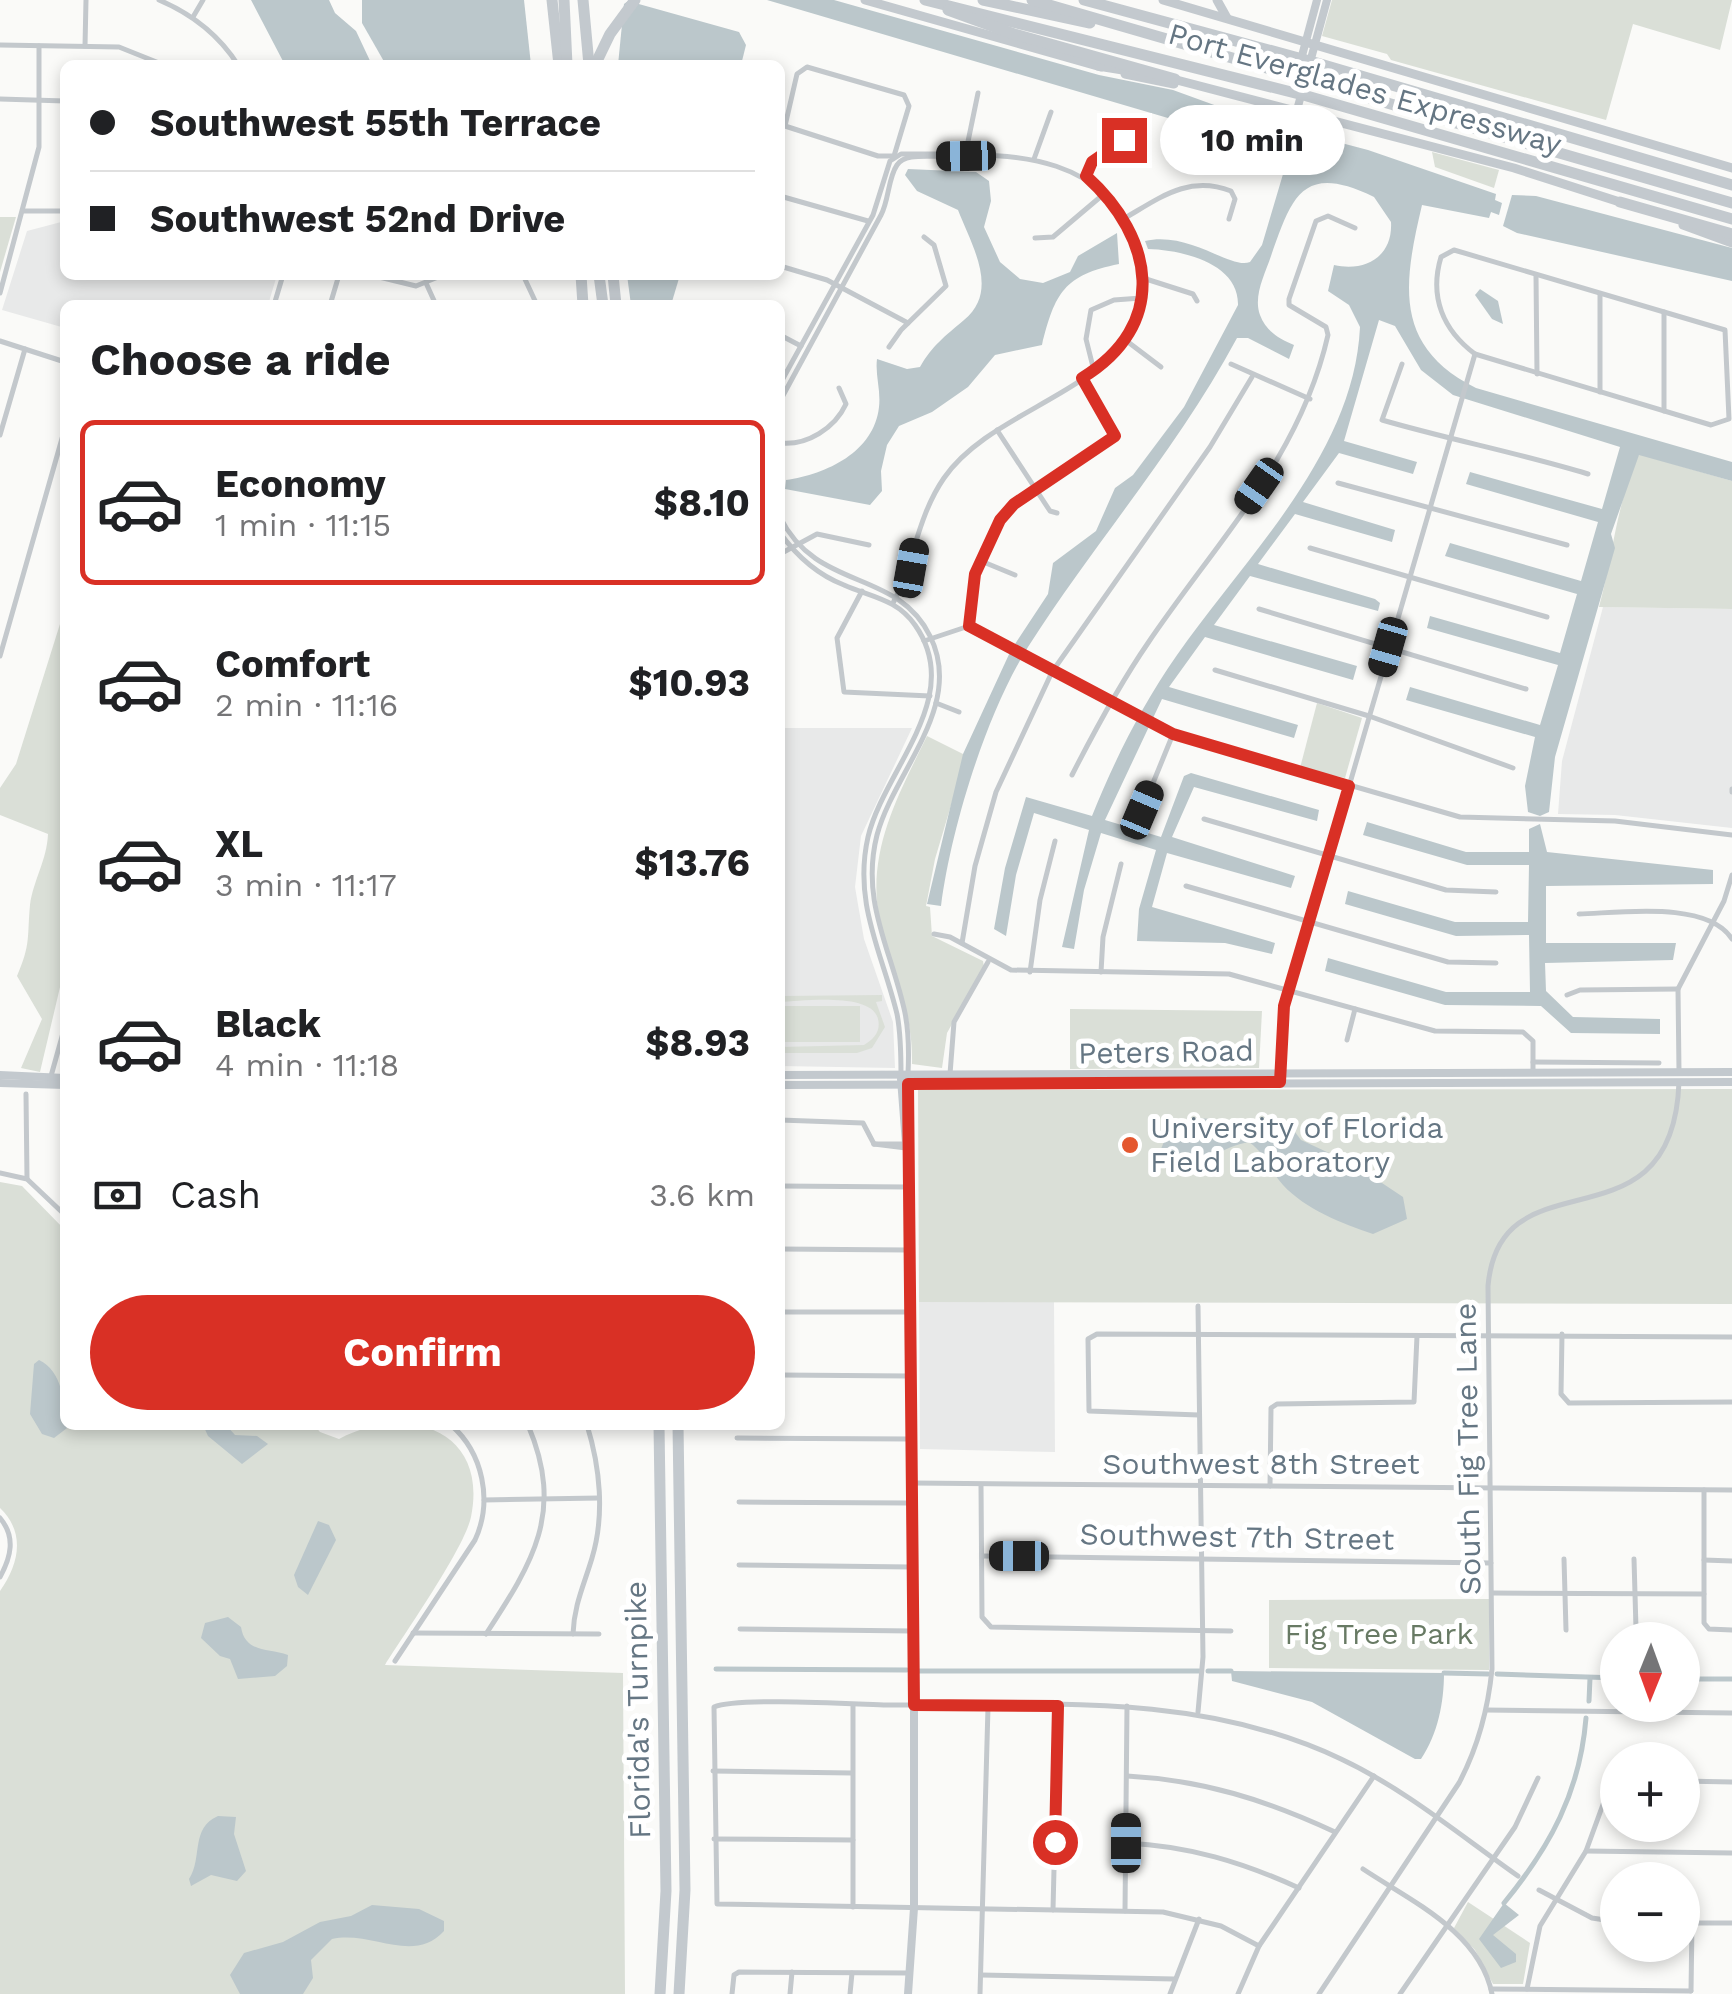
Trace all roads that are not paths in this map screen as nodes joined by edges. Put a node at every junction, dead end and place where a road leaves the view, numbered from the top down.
1 (86, 0) edge
2 (159, 0) edge
3 (203, 0) edge
4 (552, 0) edge
5 (564, 0) edge
6 (583, 0) edge
7 (635, 0) edge
8 (865, 0) edge
9 (984, 0) edge
10 (1032, 0) edge
11 (1084, 0) edge
12 (1111, 0) edge
13 (1163, 0) edge
14 (1217, 0) edge
15 (1317, 0) edge
16 (1327, 0) edge
17 (930, 2) edge
18 (1128, 9) junction
19 (193, 16) junction
20 (1227, 18) junction
21 (1310, 43) junction
22 (0, 45) edge
23 (39, 46) junction
24 (86, 46) junction
25 (155, 60) edge
26 (234, 60) edge
27 (562, 60) edge
28 (563, 60) edge
29 (591, 60) edge
30 (595, 60) edge
31 (1250, 62) junction
32 (1098, 66) junction
33 (1175, 79) junction
34 (978, 92) dead end
35 (0, 100) edge
36 (40, 101) junction
37 (60, 101) edge
38 (1293, 109) junction
39 (1051, 112) dead end
40 (900, 137) junction
41 (1124, 140) dead end
42 (1429, 145) junction
43 (918, 153) junction
44 (878, 156) junction
45 (894, 156) junction
46 (944, 156) junction
47 (966, 156) junction
48 (1034, 159) junction
49 (1732, 168) edge
50 (886, 170) junction
51 (1086, 176) junction
52 (1732, 185) edge
53 (1105, 194) junction
54 (785, 197) edge
55 (1620, 202) junction
56 (1732, 203) edge
57 (24, 211) junction
58 (60, 212) edge
59 (1125, 218) junction
60 (1229, 219) dead end
61 (1732, 219) edge
62 (872, 223) junction
63 (1355, 228) dead end
64 (1732, 234) edge
65 (924, 237) dead end
66 (1035, 238) dead end
67 (1732, 243) edge
68 (785, 268) edge
69 (1536, 275) junction
70 (1146, 279) junction
71 (391, 280) edge
72 (432, 280) edge
73 (426, 283) junction
74 (838, 286) junction
75 (0, 292) edge
76 (1600, 294) junction
77 (1141, 298) junction
78 (434, 300) edge
79 (1197, 301) dead end
80 (1664, 312) junction
81 (908, 322) junction
82 (785, 338) edge
83 (0, 342) edge
84 (1128, 342) junction
85 (890, 347) dead end
86 (804, 348) junction
87 (25, 349) junction
88 (1476, 354) junction
89 (60, 360) edge
90 (1231, 364) dead end
91 (1402, 364) dead end
92 (1161, 367) dead end
93 (1094, 371) junction
94 (1537, 374) junction
95 (785, 376) edge
96 (1252, 376) junction
97 (1082, 378) junction
98 (839, 388) dead end
99 (785, 390) edge
100 (1600, 392) junction
101 (1310, 398) junction
102 (1664, 411) junction
103 (997, 430) junction
104 (0, 435) edge
105 (1449, 439) junction
106 (785, 443) edge
107 (60, 445) edge
108 (1588, 474) dead end
109 (1338, 483) dead end
110 (1035, 490) junction
111 (1430, 508) junction
112 (1057, 513) dead end
113 (785, 527) edge
114 (785, 537) edge
115 (793, 544) junction
116 (869, 545) dead end
117 (1568, 545) dead end
118 (1310, 548) dead end
119 (785, 550) edge
120 (980, 561) junction
121 (1014, 576) dead end
122 (1408, 578) junction
123 (862, 591) junction
124 (895, 600) junction
125 (1259, 609) dead end
126 (1547, 617) dead end
127 (969, 626) junction
128 (928, 639) junction
129 (1, 647) edge
130 (1388, 647) junction
131 (0, 656) edge
132 (1215, 670) dead end
133 (1052, 672) junction
134 (1526, 689) dead end
135 (935, 699) junction
136 (1109, 702) junction
137 (959, 712) dead end
138 (1369, 716) junction
139 (1173, 734) junction
140 (1513, 768) dead end
141 (1072, 776) dead end
142 (1349, 786) junction
143 (1142, 810) dead end
144 (1204, 819) dead end
145 (1732, 835) edge
146 (1055, 841) dead end
147 (1327, 854) junction
148 (1121, 864) dead end
149 (1732, 875) edge
150 (1186, 886) dead end
151 (1496, 892) dead end
152 (1579, 914) dead end
153 (1308, 923) junction
154 (1712, 924) junction
155 (934, 934) dead end
156 (1732, 939) edge
157 (962, 943) junction
158 (989, 961) junction
159 (1496, 963) dead end
160 (1030, 972) junction
161 (1101, 972) junction
162 (1678, 989) junction
163 (1290, 990) junction
164 (1567, 995) dead end
165 (1355, 1009) junction
166 (1347, 1040) dead end
167 (60, 1044) edge
168 (1534, 1062) junction
169 (1659, 1063) dead end
170 (1732, 1072) edge
171 (950, 1074) junction
172 (0, 1075) edge
173 (785, 1075) edge
174 (1679, 1077) junction
175 (1280, 1078) junction
176 (1533, 1078) junction
177 (905, 1079) junction
178 (50, 1081) junction
179 (60, 1081) edge
180 (1732, 1082) edge
181 (0, 1083) edge
182 (785, 1085) edge
183 (26, 1094) dead end
184 (785, 1120) edge
185 (906, 1146) junction
186 (0, 1174) edge
187 (27, 1179) junction
188 (785, 1186) edge
189 (906, 1188) junction
190 (60, 1210) edge
191 (785, 1249) edge
192 (907, 1250) junction
193 (1198, 1306) dead end
194 (785, 1312) edge
195 (908, 1312) junction
196 (1562, 1334) junction
197 (1198, 1335) junction
198 (1489, 1335) junction
199 (1417, 1336) junction
200 (1732, 1336) edge
201 (785, 1374) edge
202 (909, 1376) junction
203 (1732, 1402) edge
204 (1199, 1415) junction
205 (455, 1430) edge
206 (530, 1430) edge
207 (588, 1430) edge
208 (659, 1430) edge
209 (678, 1430) edge
210 (737, 1438) dead end
211 (910, 1439) junction
212 (910, 1483) junction
213 (981, 1485) junction
214 (1200, 1486) junction
215 (1270, 1486) junction
216 (1490, 1488) junction
217 (1704, 1490) junction
218 (1732, 1490) edge
219 (599, 1498) junction
220 (544, 1499) junction
221 (484, 1500) junction
222 (739, 1502) dead end
223 (910, 1503) junction
224 (0, 1518) edge
225 (982, 1556) junction
226 (1202, 1557) junction
227 (1564, 1559) dead end
228 (1634, 1559) dead end
229 (1704, 1560) junction
230 (1732, 1561) edge
231 (1491, 1563) junction
232 (739, 1565) dead end
233 (911, 1566) junction
234 (0, 1578) edge
235 (1492, 1594) junction
236 (1565, 1594) junction
237 (1636, 1594) junction
238 (1704, 1594) junction
239 (1636, 1622) edge
240 (1203, 1628) junction
241 (740, 1630) dead end
242 (1566, 1630) dead end
243 (1732, 1630) edge
244 (912, 1631) junction
245 (1231, 1631) dead end
246 (413, 1633) junction
247 (486, 1634) junction
248 (573, 1634) junction
249 (598, 1634) dead end
250 (394, 1662) dead end
251 (853, 1704) junction
252 (914, 1705) junction
253 (988, 1706) junction
254 (1058, 1706) junction
255 (1128, 1706) junction
256 (1486, 1710) junction
257 (1198, 1712) junction
258 (1732, 1713) edge
259 (712, 1771) junction
260 (852, 1773) junction
261 (1127, 1776) junction
262 (1374, 1776) junction
263 (1538, 1778) dead end
264 (1700, 1781) edge
265 (1732, 1782) edge
266 (1437, 1818) junction
267 (1600, 1819) edge
268 (1336, 1832) junction
269 (714, 1839) junction
270 (853, 1840) junction
271 (1126, 1843) junction
272 (1586, 1851) junction
273 (1732, 1853) edge
274 (1494, 1859) junction
275 (1363, 1869) dead end
276 (1518, 1876) dead end
277 (1299, 1888) junction
278 (1390, 1888) junction
279 (1539, 1890) dead end
280 (1555, 1901) junction
281 (853, 1907) junction
282 (914, 1908) junction
283 (984, 1909) junction
284 (1054, 1910) junction
285 (1125, 1911) junction
286 (1199, 1919) junction
287 (1600, 1919) edge
288 (1700, 1923) edge
289 (1732, 1923) edge
290 (1448, 1926) junction
291 (1259, 1946) junction
292 (1691, 1962) edge
293 (792, 1972) junction
294 (852, 1972) junction
295 (910, 1974) junction
296 (981, 1975) junction
297 (1174, 1979) junction
298 (1526, 1989) junction
299 (1492, 1992) edge
300 (1625, 1993) edge
301 (1691, 1993) edge
302 (660, 1994) edge
303 (679, 1994) edge
304 (732, 1994) edge
305 (790, 1994) edge
306 (850, 1994) edge
307 (908, 1994) edge
308 (980, 1994) edge
309 (1170, 1994) edge
310 (1238, 1994) edge
311 (1319, 1994) edge
312 (1400, 1994) edge

1 - 24 street
2 - 19 street
3 - 19 street
4 - 27 highway
5 - 28 highway
6 - 29 highway
7 - 30 highway
8 - 32 main road
9 - 31 highway
10 - 31 highway
11 - 18 highway, Port Everglades Expressway
12 - 18 highway
13 - 20 main road
14 - 20 main road
15 - 21 main road
16 - 21 main road
17 - 33 highway
17 - 61 highway, Port Everglades Expressway
18 - 52 highway, Port Everglades Expressway
19 - 26 street
20 - 21 main road
21 - 38 main road
21 - 49 main road
22 - 23 street
23 - 24 street
23 - 36 street
24 - 25 street
31 - 56 highway
32 - 33 main road
32 - 42 main road
33 - 38 main road
34 - 47 street
35 - 36 street
36 - 37 street
36 - 57 street
38 - 42 main road
39 - 48 street
40 - 43 street
40 - 44 street
40 - 45 street
41 - 51 street
42 - 55 main road
43 - 45 street
43 - 46 street
44 - 45 street
44 - 50 street
45 - 50 street
46 - 47 street
46 - 62 street
47 - 48 street
48 - 51 street
50 - 62 street
51 - 53 street
53 - 59 street
53 - 66 street
54 - 62 street
55 - 64 highway
55 - 67 main road
57 - 58 street
57 - 75 street
59 - 60 street
59 - 70 street
62 - 74 street
63 - 101 street
65 - 81 street
68 - 74 street
69 - 76 street
69 - 88 street
69 - 94 street
70 - 77 street
70 - 79 street
71 - 73 street
72 - 73 street
73 - 78 street
74 - 81 street
74 - 86 street
76 - 80 street
76 - 100 street
77 - 84 street
77 - 93 street
80 - 102 street
80 - 102 street
81 - 85 street
82 - 86 street
83 - 87 street
84 - 92 street
84 - 93 street
86 - 95 street
86 - 99 street
87 - 89 street
87 - 104 street
88 - 94 street
88 - 105 street
90 - 96 street
91 - 105 street
93 - 97 street
94 - 100 street
96 - 101 street
96 - 133 street
97 - 103 street
97 - 110 street
98 - 106 street
100 - 102 street
101 - 136 street
103 - 110 street
103 - 124 street
105 - 108 street
105 - 111 street
107 - 129 street
109 - 111 street
110 - 112 street
110 - 120 street
111 - 117 street
111 - 122 street
113 - 115 street
114 - 115 street
115 - 116 street
115 - 119 street
115 - 123 street
115 - 124 street
118 - 122 street
120 - 121 street
120 - 127 street
122 - 126 street
122 - 130 street
123 - 124 street
123 - 135 street
124 - 128 street
125 - 130 street
127 - 128 street
127 - 133 street
128 - 135 street
129 - 131 street
130 - 134 street
130 - 138 street
132 - 138 street
133 - 136 street
133 - 157 street
135 - 137 street
135 - 177 street
136 - 139 street
136 - 141 street
138 - 140 street
138 - 142 street
139 - 142 street
139 - 143 street
142 - 145 street
142 - 147 street
144 - 147 street
146 - 160 street
147 - 151 street
147 - 153 street
148 - 161 street
149 - 154 street
150 - 153 street
152 - 154 street
153 - 159 street
153 - 163 street
154 - 156 street
154 - 162 street
155 - 157 street
157 - 158 street
158 - 160 street
158 - 171 street
160 - 161 street
161 - 163 street
162 - 164 street
162 - 174 street, South Fig Tree Lane
163 - 165 street
163 - 175 street
165 - 166 street
165 - 168 street
167 - 178 street
168 - 169 street
168 - 176 street
170 - 174 main road, Peters Road
171 - 175 main road, Peters Road
171 - 177 main road, Peters Road
172 - 178 main road
173 - 177 main road, Peters Road
174 - 176 main road, Peters Road
174 - 180 main road, Peters Road
174 - 198 street, South Fig Tree Lane
175 - 176 main road, Peters Road
175 - 177 main road, Peters Road
177 - 182 main road, Peters Road
177 - 185 main road
178 - 179 main road
178 - 181 main road
183 - 187 street
184 - 185 street
185 - 189 main road
186 - 187 street
187 - 190 street
188 - 189 street
189 - 192 main road
191 - 192 street
192 - 195 main road
193 - 197 street
194 - 195 street
195 - 202 main road
196 - 198 street
196 - 200 street
196 - 203 street
197 - 199 street
197 - 204 street
197 - 204 street
198 - 199 street
198 - 216 street, South Fig Tree Lane
199 - 215 street
201 - 202 street
202 - 211 main road
204 - 214 street
205 - 221 street
206 - 220 street
207 - 219 street
208 - 302 highway, Florida's Turnpike
209 - 303 highway, Florida's Turnpike
210 - 211 street
211 - 212 main road
212 - 213 street, Southwest 8th Street
212 - 223 main road
213 - 214 street, Southwest 8th Street
213 - 225 street
214 - 215 street, Southwest 8th Street
214 - 226 street
215 - 216 street, Southwest 8th Street
216 - 217 street, Southwest 8th Street
216 - 231 street, South Fig Tree Lane
217 - 218 street, Southwest 8th Street
217 - 229 street
219 - 220 street
219 - 248 street
220 - 221 street
220 - 247 street
221 - 246 street
222 - 223 street
223 - 233 main road
224 - 234 street
225 - 226 street, Southwest 7th Street
225 - 240 street
226 - 231 street, Southwest 7th Street
226 - 240 street
227 - 236 street
228 - 237 street
229 - 230 street
229 - 238 street
231 - 235 street, South Fig Tree Lane
232 - 233 street
233 - 244 main road
235 - 236 street
235 - 256 street, South Fig Tree Lane
236 - 237 street
236 - 242 street
237 - 238 street
237 - 239 street
238 - 243 street
240 - 245 street
240 - 257 street
241 - 244 street
244 - 252 main road
246 - 247 street
246 - 250 street
247 - 248 street
248 - 249 street
251 - 252 street
251 - 259 street
251 - 260 street
252 - 253 street
252 - 282 main road
253 - 254 street
253 - 283 street
254 - 255 street
254 - 284 street
255 - 257 street
255 - 261 street
256 - 258 street
256 - 266 street, South Fig Tree Lane
257 - 262 street
259 - 260 street
259 - 269 street
260 - 270 street
261 - 268 street
261 - 271 street
262 - 266 street
262 - 268 street
263 - 274 street
264 - 265 street
266 - 274 street
266 - 278 street, South Fig Tree Lane
267 - 272 street
268 - 277 street
269 - 270 street
269 - 281 street
270 - 281 street
271 - 277 street
271 - 285 street
272 - 273 street
272 - 280 street
274 - 276 street
274 - 290 street
275 - 278 street
277 - 291 street
278 - 290 street
278 - 311 street, South Fig Tree Lane
279 - 280 street
280 - 287 street
280 - 298 street
281 - 282 street
282 - 283 street
282 - 295 main road
283 - 284 street
283 - 296 street
284 - 285 street
285 - 286 street
286 - 291 street
286 - 297 street
288 - 289 street
290 - 299 street
290 - 312 street
291 - 310 street
292 - 301 street
293 - 294 street
293 - 304 street
293 - 305 street
294 - 295 street
294 - 306 street
295 - 307 main road
296 - 297 street
296 - 308 street
297 - 309 street
298 - 299 street
298 - 300 street
300 - 301 street

